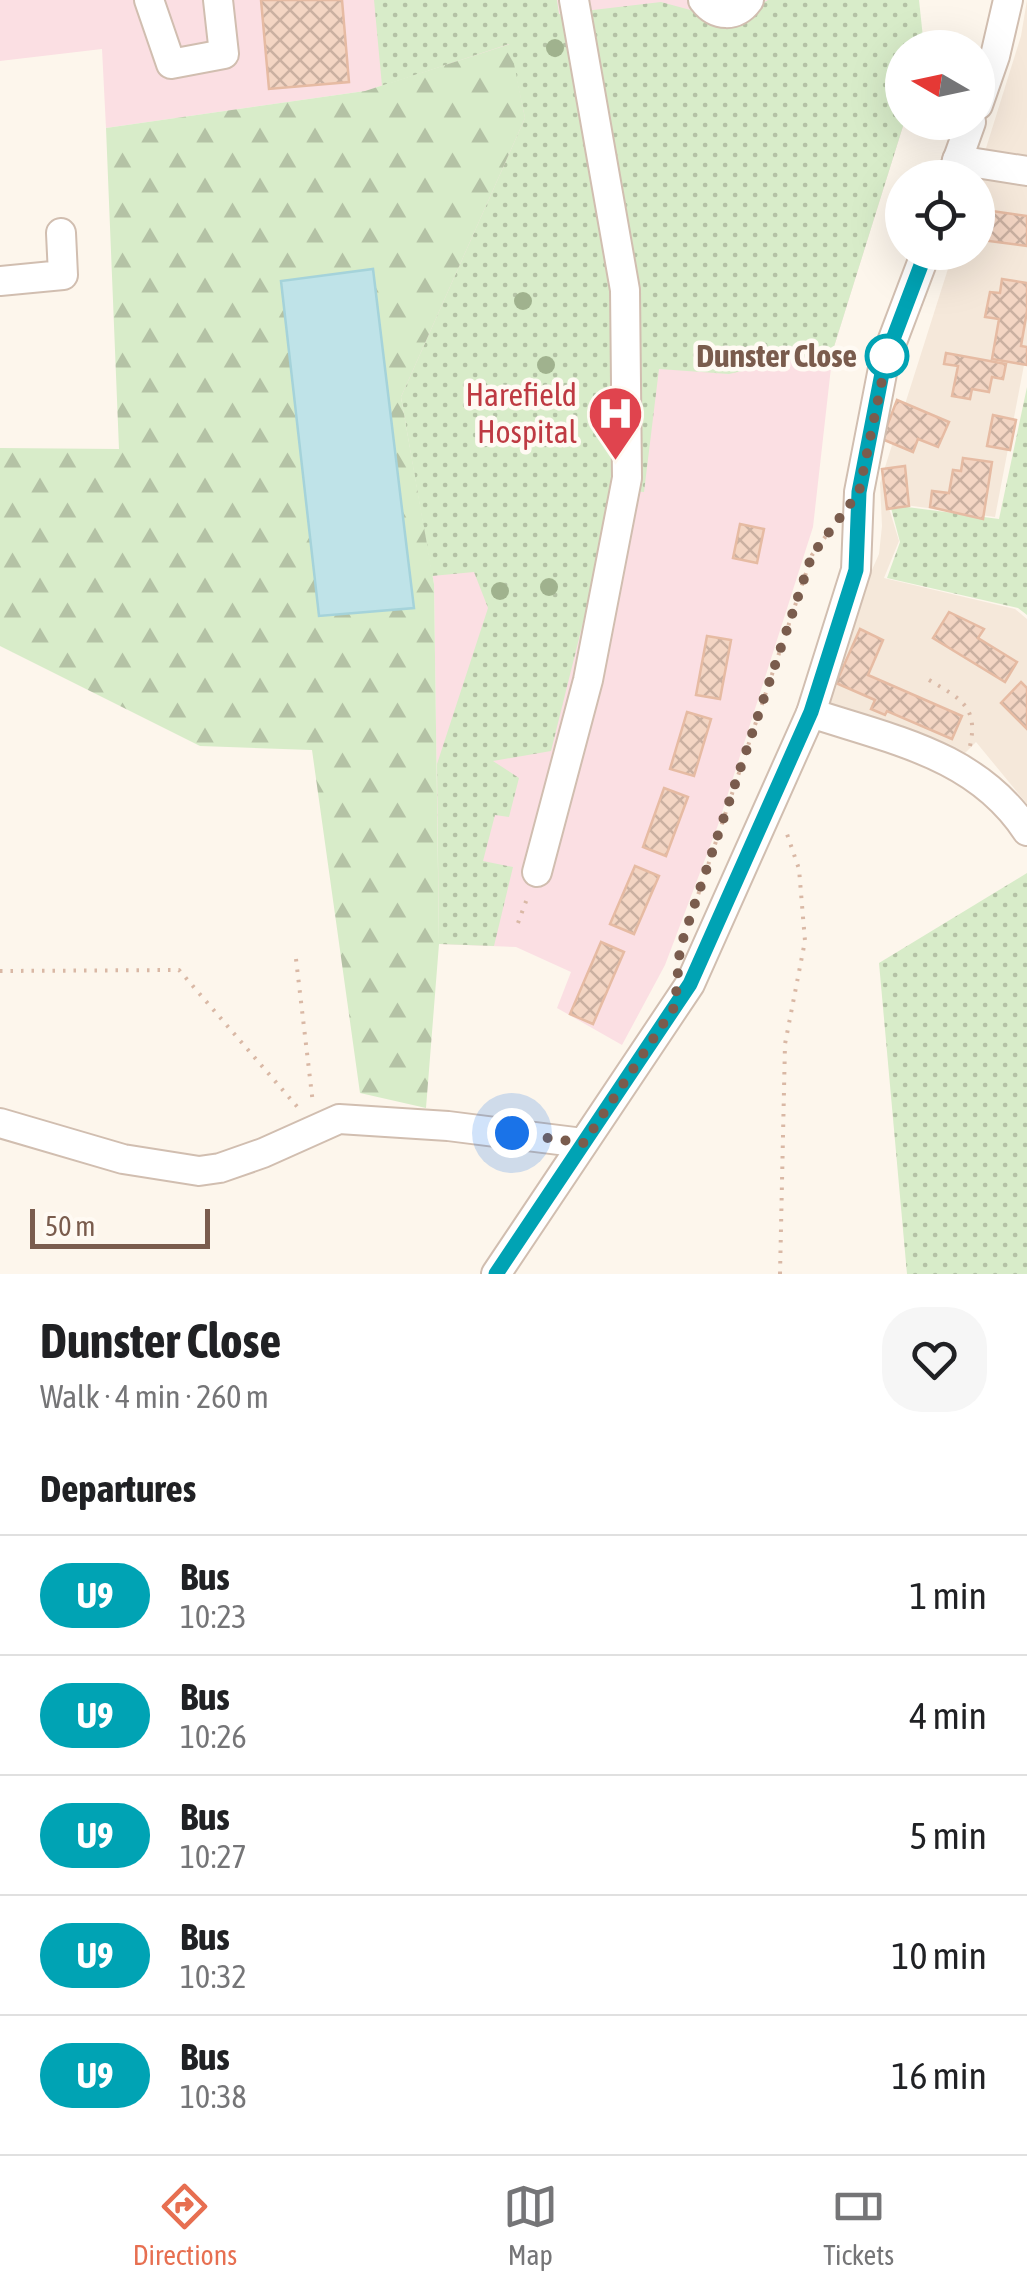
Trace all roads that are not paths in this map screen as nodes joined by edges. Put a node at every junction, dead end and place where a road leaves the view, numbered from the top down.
1 (149, 0) edge
2 (218, 0) edge
3 (574, 0) edge
4 (703, 0) edge
5 (749, 0) edge
6 (1008, 0) edge
7 (995, 56) edge
8 (995, 170) edge
9 (1027, 171) edge
10 (61, 233) dead end
11 (919, 270) edge
12 (0, 281) edge
13 (811, 712) junction
14 (1027, 831) edge
15 (537, 872) dead end
16 (0, 1123) edge
17 (584, 1143) junction
18 (496, 1274) edge

1 - 2 street
3 - 15 street
4 - 5 street
6 - 7 street
8 - 9 street
10 - 12 street
11 - 13 street
13 - 14 street
13 - 17 street
16 - 17 street
17 - 18 street

